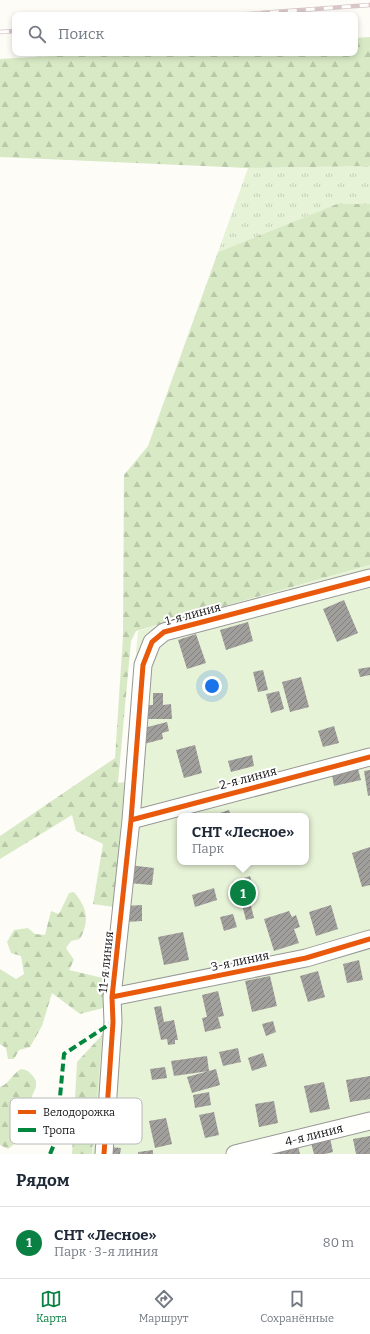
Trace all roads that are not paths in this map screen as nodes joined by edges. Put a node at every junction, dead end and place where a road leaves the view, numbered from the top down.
1 (370, 578) edge
2 (370, 756) edge
3 (131, 820) junction
4 (370, 939) edge
5 (112, 997) junction
6 (108, 1098) edge
7 (370, 1121) edge
8 (105, 1144) edge
9 (104, 1154) edge
10 (235, 1154) edge

1 - 3 street, 1-я линия
2 - 3 street, 2-я линия
3 - 5 street, 11-я линия
4 - 5 street, 3-я линия
5 - 6 street, 11-я линия
7 - 10 street, 4-я линия
8 - 9 street, 11-я линия

